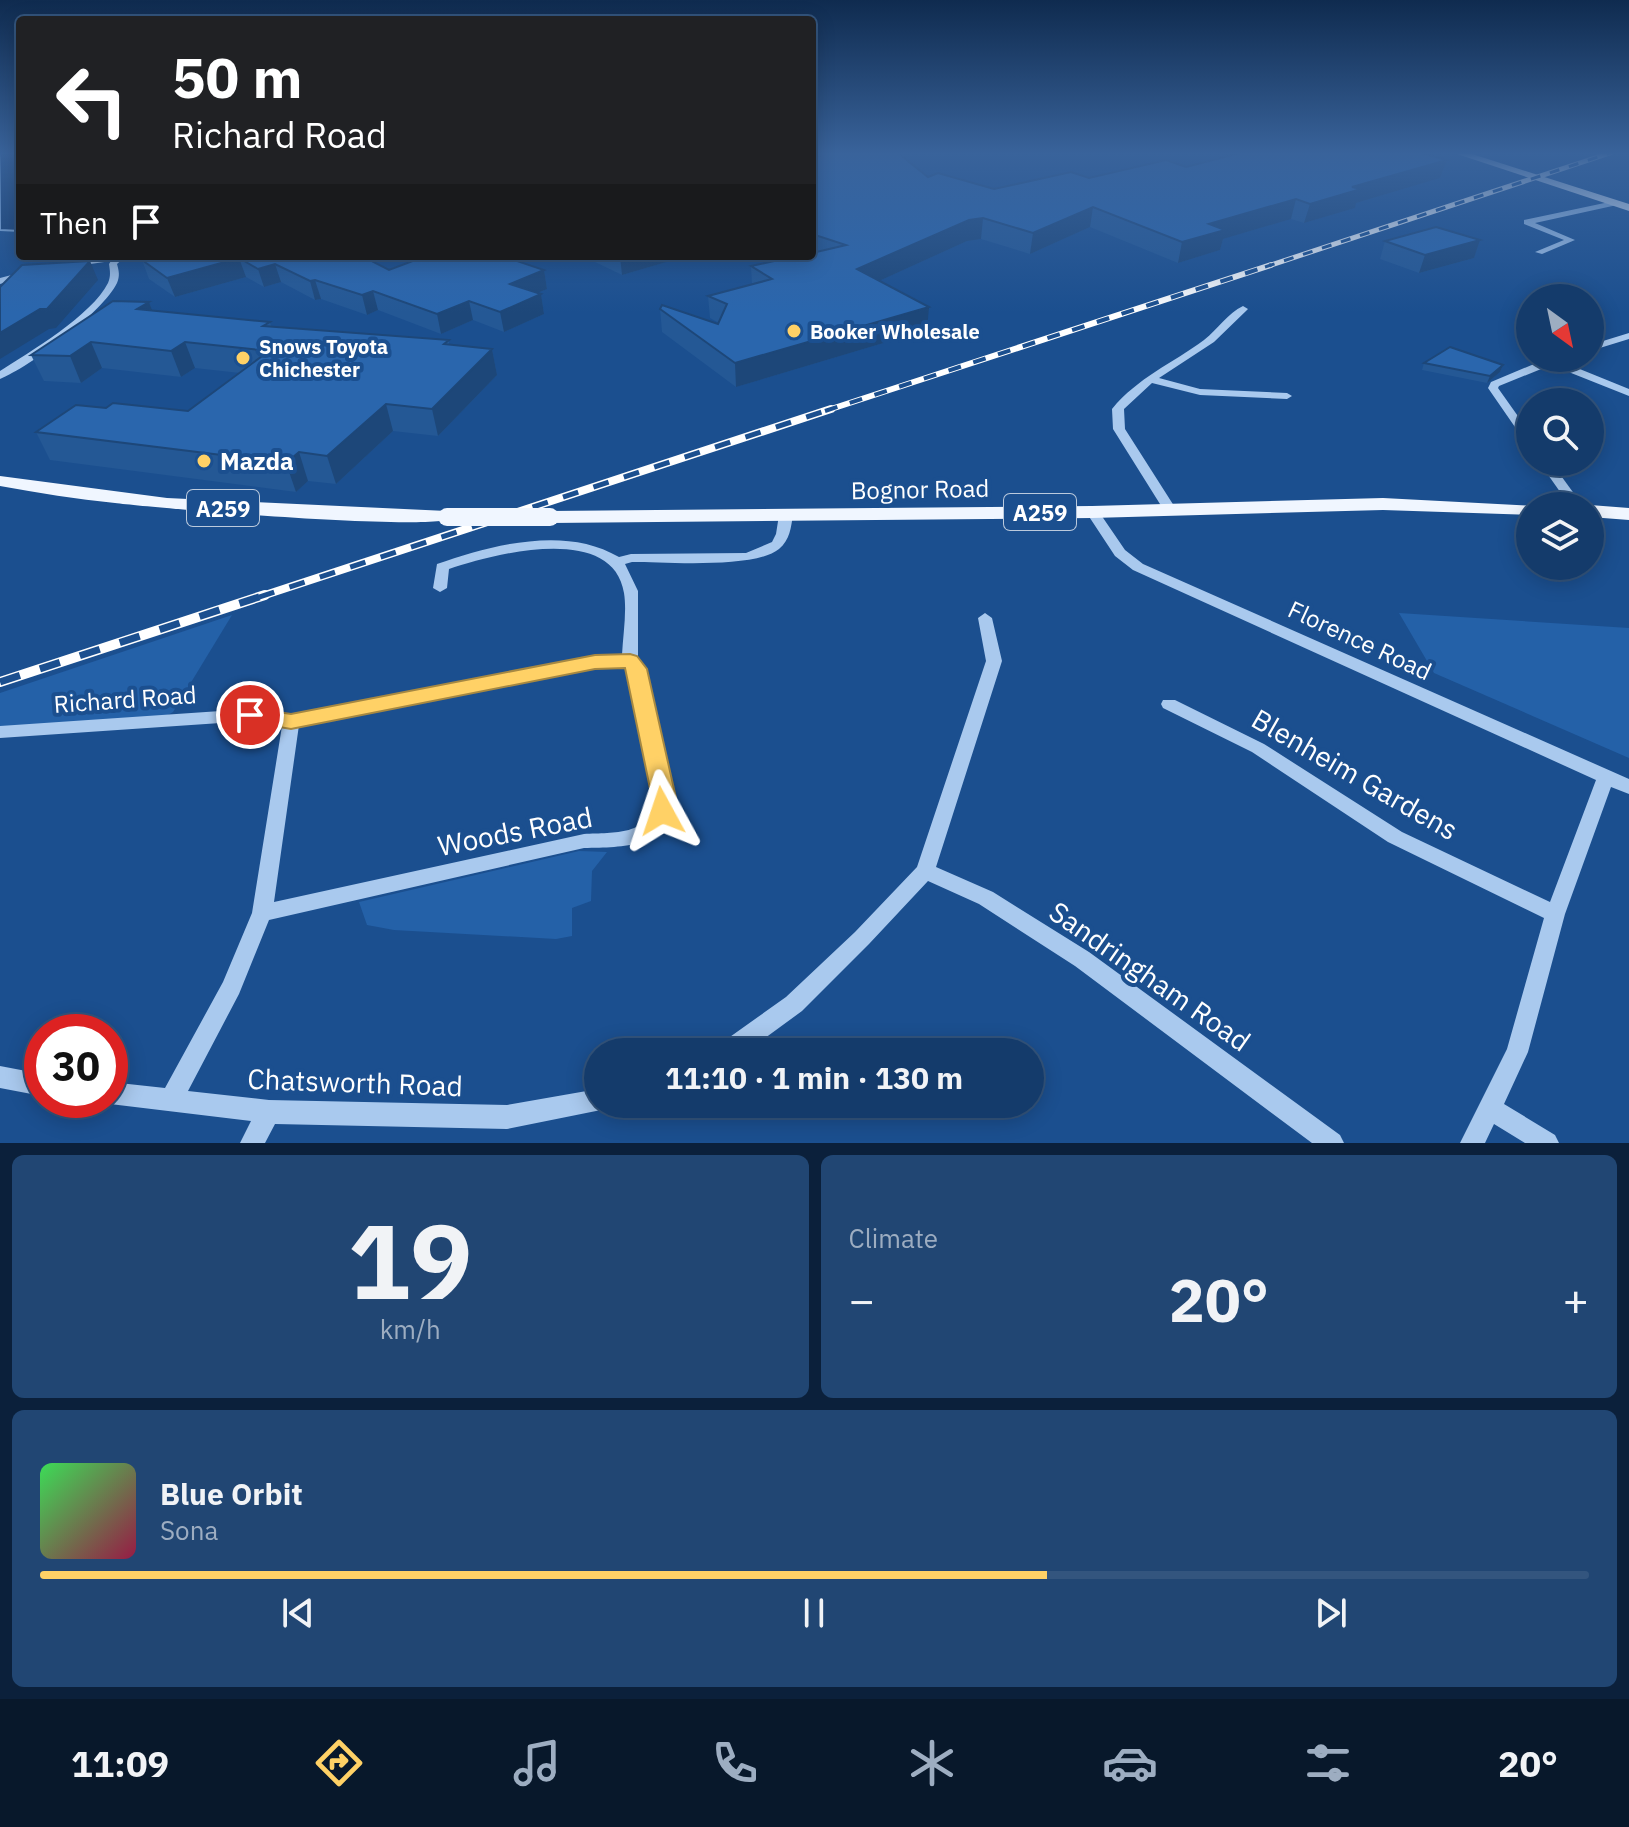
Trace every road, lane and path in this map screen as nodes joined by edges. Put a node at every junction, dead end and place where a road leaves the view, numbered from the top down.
1 (1599, 206) edge
2 (1539, 252) dead end
3 (100, 260) edge
4 (116, 260) edge
5 (57, 267) edge
6 (32, 273) edge
7 (0, 281) edge
8 (1243, 309) dead end
9 (1629, 336) edge
10 (1604, 344) edge
11 (1521, 372) edge
12 (1583, 372) edge
13 (0, 376) edge
14 (1150, 379) junction
15 (1629, 393) edge
16 (1287, 396) dead end
17 (1516, 421) edge
18 (0, 481) edge
19 (1170, 509) junction
20 (1516, 509) edge
21 (1092, 512) junction
22 (1604, 512) edge
23 (1629, 514) edge
24 (786, 515) junction
25 (617, 562) junction
26 (440, 588) dead end
27 (985, 618) dead end
28 (630, 661) junction
29 (1169, 704) dead end
30 (291, 721) junction
31 (0, 732) edge
32 (1606, 777) junction
33 (1629, 787) edge
34 (925, 871) junction
35 (262, 913) junction
36 (1555, 914) junction
37 (747, 1038) edge
38 (0, 1077) edge
39 (24, 1082) edge
40 (128, 1095) edge
41 (171, 1100) junction
42 (584, 1103) edge
43 (1489, 1108) junction
44 (269, 1112) junction
45 (252, 1143) edge
46 (1332, 1143) edge
47 (1472, 1143) edge
48 (1547, 1143) edge

1 - 2 street
3 - 5 street
4 - 13 street
6 - 7 street
8 - 14 street
9 - 10 street
11 - 17 street
12 - 15 street
14 - 16 street
14 - 19 street
18 - 24 main road, Bognor Road / A259, bridge
19 - 20 main road, Bognor Road / A259
19 - 21 main road, Bognor Road / A259
21 - 24 main road, Bognor Road / A259
21 - 32 street, Florence Road
22 - 23 main road
24 - 25 street
25 - 26 street
25 - 28 street
27 - 34 street
28 - 30 street, Richard Road
28 - 35 street, Woods Road
29 - 36 street, Blenheim Gardens
30 - 31 street, Richard Road
30 - 35 street
32 - 33 street, Florence Road
32 - 36 street
34 - 37 street
34 - 46 street, Sandringham Road
35 - 41 street
36 - 43 street
38 - 39 street
40 - 41 street, Chatsworth Road
41 - 44 street, Chatsworth Road
42 - 44 street, Chatsworth Road
43 - 47 street
43 - 48 street
44 - 45 street

